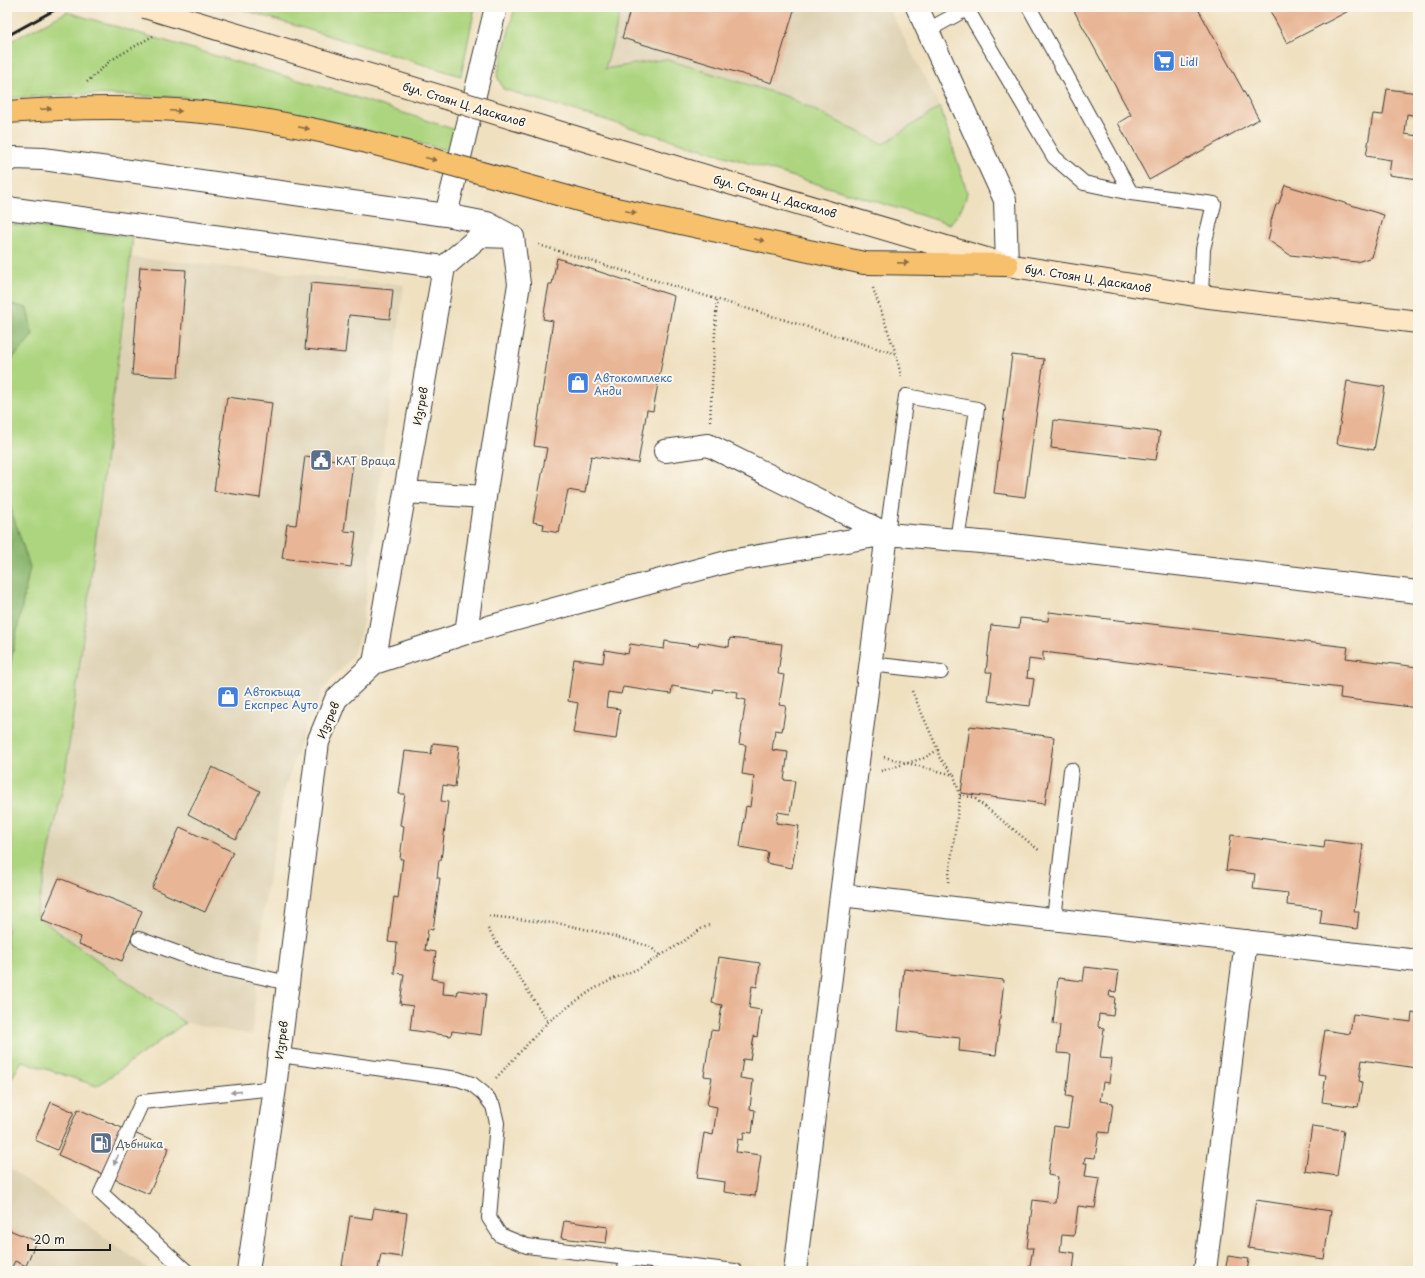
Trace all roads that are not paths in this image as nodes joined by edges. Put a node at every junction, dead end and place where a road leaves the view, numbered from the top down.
1 (145, 7) edge
2 (496, 7) edge
3 (917, 7) edge
4 (1029, 7) edge
5 (969, 8) edge
6 (928, 30) junction
7 (7, 112) edge
8 (7, 161) edge
9 (1131, 193) junction
10 (7, 208) edge
11 (446, 215) junction
12 (513, 237) junction
13 (1007, 264) junction
14 (444, 267) junction
15 (1201, 296) junction
16 (1418, 322) edge
17 (665, 451) dead end
18 (405, 492) junction
19 (485, 497) junction
20 (887, 534) junction
21 (957, 540) junction
22 (1418, 592) edge
23 (466, 633) junction
24 (374, 663) junction
25 (870, 664) junction
26 (941, 672) dead end
27 (1070, 770) dead end
28 (841, 895) junction
29 (1054, 919) junction
30 (139, 939) dead end
31 (1246, 941) junction
32 (1418, 961) edge
33 (288, 983) junction
34 (279, 1055) junction
35 (275, 1088) junction
36 (626, 1265) edge
37 (186, 1271) edge
38 (248, 1271) edge
39 (735, 1271) edge
40 (796, 1271) edge
41 (1205, 1271) edge

1 - 13 street, бул. Стоян Ц. Даскалов, bridge
2 - 11 street
3 - 6 street
4 - 9 lane
5 - 6 lane
5 - 9 lane
6 - 13 street
7 -> 13 main road, bridge
8 - 11 street
9 - 15 lane
10 - 14 street
11 - 12 street
12 - 14 street
12 - 19 street
13 - 15 street, бул. Стоян Ц. Даскалов
14 - 18 street, Изгрев
15 - 16 street, бул. Стоян Ц. Даскалов
17 - 20 street
18 - 19 street
18 - 24 street, Изгрев
19 - 23 street
20 - 21 street
20 - 21 lane
20 - 23 street
20 - 25 street
21 - 22 street
23 - 24 street
24 - 33 street, Изгрев
25 - 26 lane
25 - 28 street
27 - 29 lane
28 - 29 street
28 - 40 street
29 - 31 street
30 - 33 lane
31 - 32 street
31 - 41 street
33 - 34 street, Изгрев
34 - 35 street, Изгрев
34 - 36 lane
35 -> 37 lane
35 - 38 street, Изгрев
36 - 39 lane

